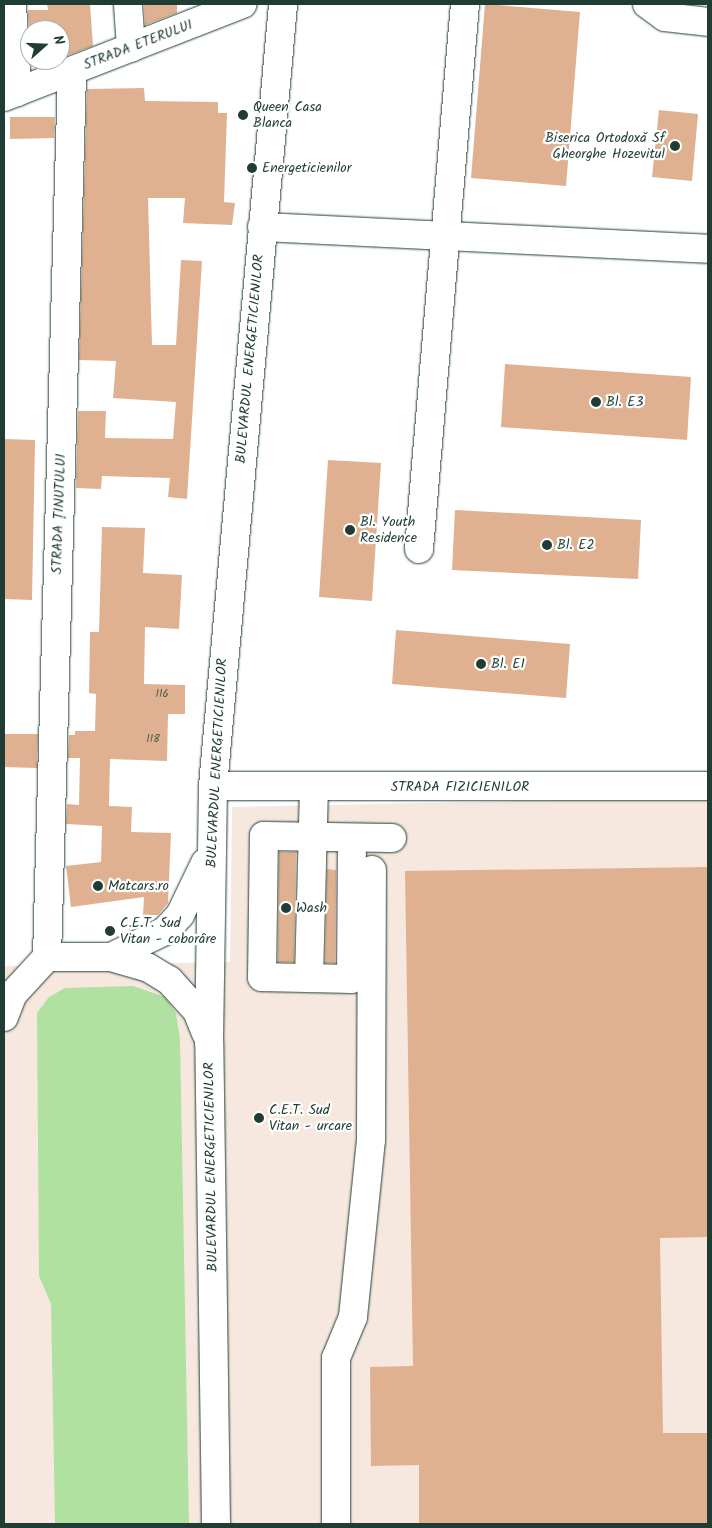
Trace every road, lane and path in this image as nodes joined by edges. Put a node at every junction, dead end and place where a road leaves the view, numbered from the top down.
1 (12, 4) edge
2 (128, 4) edge
3 (282, 4) edge
4 (465, 4) edge
5 (647, 4) edge
6 (239, 5) edge
7 (708, 22) edge
8 (131, 48) junction
9 (72, 70) junction
10 (10, 94) edge
11 (262, 227) junction
12 (445, 237) junction
13 (708, 249) edge
14 (419, 549) dead end
15 (213, 786) junction
16 (708, 786) edge
17 (314, 788) junction
18 (312, 837) junction
19 (352, 838) junction
20 (392, 838) dead end
21 (210, 850) junction
22 (372, 870) dead end
23 (47, 957) junction
24 (111, 957) junction
25 (310, 978) junction
26 (7, 1000) edge
27 (209, 1042) junction
28 (216, 1524) edge
29 (336, 1524) edge

1 - 10 street
2 - 8 street
3 - 11 street, BULEVARDUL ENERGETICIENILOR
4 - 12 street
5 - 7 street
6 - 8 street, STRADA ETERULUI
8 - 9 street, STRADA ETERULUI
9 - 10 street, STRADA ETERULUI
9 - 23 street, STRADA ȚINUTULUI
11 - 12 street
11 - 15 street, BULEVARDUL ENERGETICIENILOR
12 - 13 street
12 - 14 street
15 - 17 street, STRADA FIZICIENILOR
15 - 21 street, BULEVARDUL ENERGETICIENILOR
16 - 17 street, STRADA FIZICIENILOR
17 - 18 street
18 - 19 street
18 - 25 street
18 - 25 street
19 - 20 street
19 - 25 street
21 - 24 street
21 - 27 street, BULEVARDUL ENERGETICIENILOR
22 - 29 street
23 - 24 street
23 - 26 street
24 - 27 street
27 - 28 street, BULEVARDUL ENERGETICIENILOR

